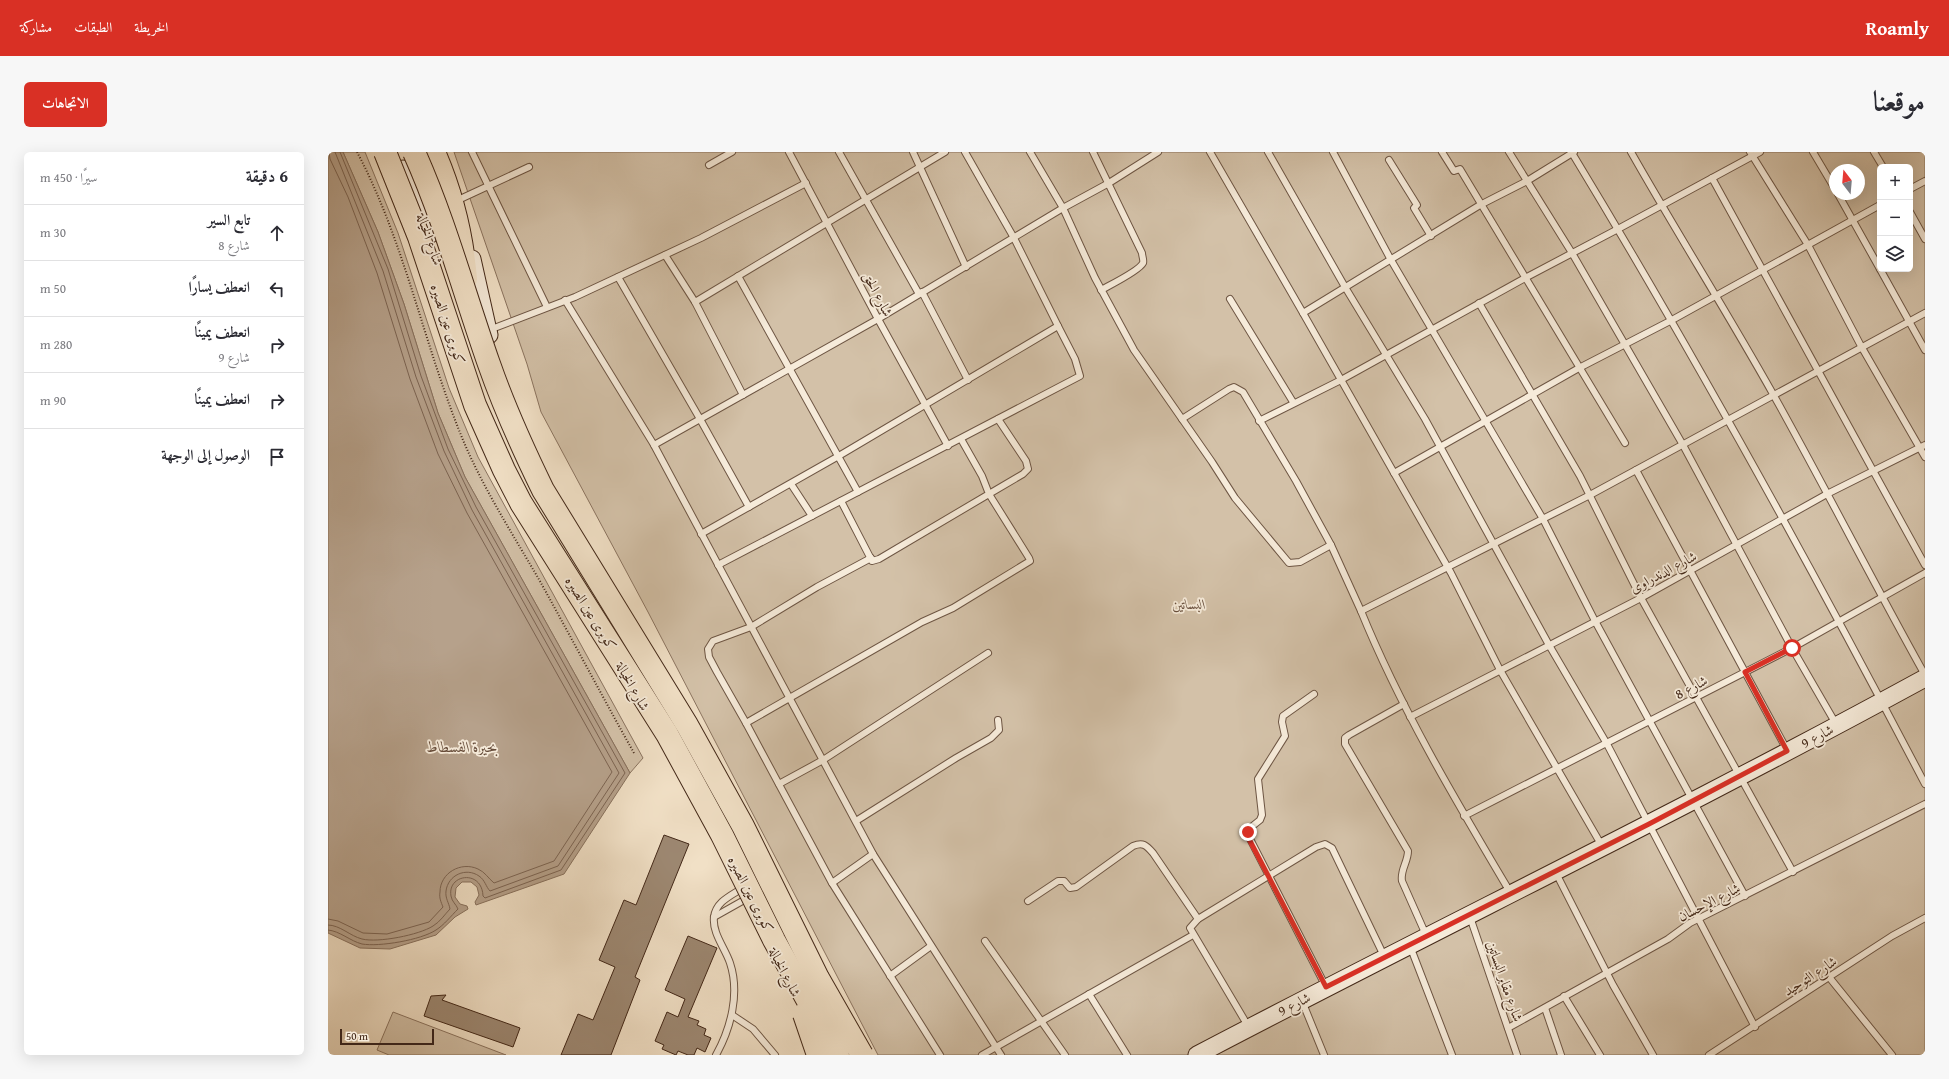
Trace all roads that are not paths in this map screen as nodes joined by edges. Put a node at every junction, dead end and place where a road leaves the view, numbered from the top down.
1 (385, 152) edge
2 (396, 152) edge
3 (414, 152) edge
4 (434, 152) edge
5 (440, 152) edge
6 (472, 152) edge
7 (732, 152) edge
8 (789, 152) edge
9 (839, 152) edge
10 (913, 152) edge
11 (945, 152) edge
12 (965, 152) edge
13 (1030, 152) edge
14 (1093, 152) edge
15 (1158, 152) edge
16 (1210, 152) edge
17 (1268, 152) edge
18 (1333, 152) edge
19 (1442, 152) edge
20 (1509, 152) edge
21 (1573, 152) edge
22 (1631, 152) edge
23 (1760, 152) edge
24 (1813, 152) edge
25 (1874, 152) edge
26 (1751, 154) edge
27 (1389, 160) dead end
28 (1881, 164) edge
29 (709, 165) dead end
30 (920, 166) junction
31 (528, 167) dead end
32 (1712, 178) junction
33 (1829, 179) edge
34 (1925, 181) edge
35 (1527, 182) junction
36 (806, 183) junction
37 (1109, 183) junction
38 (489, 186) junction
39 (1913, 187) edge
40 (865, 199) junction
41 (458, 200) junction
42 (1841, 200) edge
43 (1480, 205) junction
44 (1661, 205) junction
45 (1063, 208) junction
46 (1877, 208) edge
47 (1913, 217) edge
48 (1853, 220) junction
49 (827, 222) junction
50 (1618, 229) junction
51 (1430, 236) junction
52 (1014, 238) junction
53 (1925, 239) edge
54 (1808, 245) junction
55 (1572, 253) junction
56 (665, 255) junction
57 (1391, 260) junction
58 (1877, 264) edge
59 (966, 266) junction
60 (1763, 270) junction
61 (1882, 272) edge
62 (738, 276) junction
63 (618, 277) junction
64 (1525, 278) junction
65 (1345, 287) junction
66 (1101, 290) junction
67 (921, 293) junction
68 (1717, 295) junction
69 (467, 296) junction
70 (1230, 299) dead end
71 (565, 300) junction
72 (695, 302) junction
73 (1479, 303) junction
74 (547, 307) junction
75 (1303, 313) junction
76 (1925, 313) edge
77 (878, 320) junction
78 (1672, 320) junction
79 (1909, 322) junction
80 (1058, 326) junction
81 (1432, 328) junction
82 (487, 330) junction
83 (1624, 344) junction
84 (1861, 346) junction
85 (1925, 350) edge
86 (1386, 355) junction
87 (1579, 368) junction
88 (788, 369) junction
89 (1818, 370) junction
90 (968, 380) junction
91 (1341, 380) junction
92 (1773, 394) junction
93 (743, 395) junction
94 (1533, 395) junction
95 (1293, 402) junction
96 (925, 405) junction
97 (700, 419) junction
98 (998, 419) junction
99 (1728, 419) junction
100 (1182, 420) junction
101 (1259, 421) junction
102 (1486, 422) junction
103 (960, 439) junction
104 (1624, 443) dead end
105 (654, 445) junction
106 (1683, 445) junction
107 (948, 446) junction
108 (1922, 446) edge
109 (1440, 447) junction
110 (837, 457) junction
111 (1925, 457) edge
112 (1636, 470) junction
113 (1873, 471) junction
114 (1394, 473) junction
115 (791, 484) junction
116 (858, 492) junction
117 (989, 494) junction
118 (1828, 494) junction
119 (1590, 495) junction
120 (841, 501) junction
121 (749, 507) junction
122 (812, 516) junction
123 (1543, 519) junction
124 (1783, 519) junction
125 (701, 534) junction
126 (1495, 544) junction
127 (1331, 545) junction
128 (1737, 545) junction
129 (871, 558) junction
130 (718, 565) junction
131 (1925, 565) edge
132 (1449, 568) junction
133 (1689, 572) junction
134 (1925, 572) edge
135 (1641, 598) junction
136 (1882, 598) junction
137 (1361, 611) junction
138 (1595, 621) junction
139 (1838, 622) junction
140 (751, 627) junction
141 (1549, 645) junction
142 (1792, 648) junction
143 (988, 653) dead end
144 (1500, 670) junction
145 (1745, 672) junction
146 (1925, 677) edge
147 (1314, 694) dead end
148 (791, 698) junction
149 (1697, 698) junction
150 (1882, 702) junction
151 (1404, 704) junction
152 (1410, 717) junction
153 (998, 720) dead end
154 (1650, 721) junction
155 (746, 723) junction
156 (1837, 725) junction
157 (1607, 744) junction
158 (1787, 751) junction
159 (823, 760) junction
160 (1557, 769) junction
161 (1740, 776) junction
162 (779, 784) junction
163 (1925, 784) edge
164 (1694, 801) junction
165 (1925, 804) edge
166 (1464, 816) junction
167 (856, 821) junction
168 (1649, 824) junction
169 (1603, 847) junction
170 (873, 854) junction
171 (1555, 871) junction
172 (1793, 872) junction
173 (1268, 876) junction
174 (832, 883) junction
175 (767, 888) junction
176 (744, 894) junction
177 (1511, 894) junction
178 (1745, 896) junction
179 (1028, 901) dead end
180 (1469, 915) junction
181 (714, 917) junction
182 (1925, 918) edge
183 (1198, 919) junction
184 (1697, 920) junction
185 (1193, 935) junction
186 (1427, 937) junction
187 (985, 941) dead end
188 (931, 946) junction
189 (1410, 946) junction
190 (1385, 959) junction
191 (1607, 972) junction
192 (890, 976) junction
193 (1829, 977) junction
194 (1326, 987) junction
195 (800, 989) junction
196 (1089, 994) junction
197 (1564, 996) junction
198 (1302, 999) junction
199 (1545, 1008) junction
200 (732, 1014) junction
201 (1040, 1022) junction
202 (1754, 1027) junction
203 (1248, 1028) junction
204 (1508, 1028) junction
205 (996, 1048) junction
206 (716, 1055) edge
207 (775, 1055) edge
208 (818, 1055) edge
209 (828, 1055) edge
210 (838, 1055) edge
211 (856, 1055) edge
212 (862, 1055) edge
213 (940, 1055) edge
214 (982, 1055) edge
215 (1001, 1055) edge
216 (1065, 1055) edge
217 (1127, 1055) edge
218 (1196, 1055) edge
219 (1324, 1055) edge
220 (1452, 1055) edge
221 (1517, 1055) edge
222 (1561, 1055) edge
223 (1600, 1055) edge
224 (1653, 1055) edge
225 (1709, 1055) edge
226 (1892, 1055) edge

1 - 195 highway, كوبرى عين الصيره, bridge
2 - 176 street, شارع الخيالة
3 - 69 highway, كوبرى عين الصيره, bridge
4 - 69 highway, bridge
5 - 41 street, شارع الخيالة
6 - 38 lane
7 - 29 lane
8 - 36 lane, شارع الحق
9 - 40 lane
10 - 30 lane
11 - 30 lane
12 - 52 lane
13 - 45 lane
14 - 37 lane
15 - 37 lane
16 - 75 lane
17 - 65 lane
18 - 57 lane
19 - 43 lane
20 - 35 lane
21 - 35 lane
21 - 50 lane
22 - 44 lane
23 - 26 lane
24 - 33 lane
25 - 28 lane
26 - 32 lane
26 - 54 lane
27 - 51 lane
30 - 40 lane
30 - 59 lane
31 - 38 lane
32 - 44 lane
32 - 60 lane
34 - 39 lane
35 - 43 lane
35 - 55 lane
36 - 49 lane, شارع الحق
36 - 56 lane
37 - 45 lane
37 - 66 lane
38 - 41 lane
38 - 74 lane
40 - 49 lane
40 - 67 lane
41 - 82 street, شارع الخيالة
42 - 48 lane
43 - 51 lane
43 - 64 lane
44 - 50 lane
44 - 68 lane
45 - 52 lane
45 - 66 lane
46 - 48 lane
47 - 53 lane
48 - 54 lane
48 - 58 lane
49 - 62 lane
49 - 77 lane, شارع الحق
50 - 55 lane
50 - 78 lane
51 - 57 lane
52 - 59 lane
52 - 80 lane
54 - 60 lane
54 - 84 lane
55 - 64 lane
55 - 83 lane
56 - 63 lane
56 - 72 lane
57 - 65 lane
57 - 81 lane
59 - 67 lane
60 - 68 lane
60 - 89 lane
61 - 79 lane
62 - 72 lane
62 - 88 lane
63 - 71 lane
63 - 97 lane
64 - 73 lane
64 - 87 lane
65 - 75 lane
65 - 86 lane
66 - 100 lane
67 - 77 lane
67 - 90 lane
68 - 78 lane
68 - 92 lane
69 - 212 highway, كوبرى عين الصيره, bridge
70 - 95 lane
71 - 74 lane
71 - 105 lane
72 - 93 lane
73 - 81 lane
73 - 94 lane
74 - 82 lane
75 - 91 lane
76 - 79 lane
77 - 88 lane
77 - 96 lane, شارع الحق
78 - 83 lane
78 - 99 lane
79 - 84 lane
79 - 85 lane
80 - 90 lane
80 - 98 lane
81 - 86 lane
81 - 102 lane
82 - 175 street, شارع الخيالة
83 - 87 lane
83 - 106 lane
84 - 89 lane
84 - 108 lane
86 - 91 lane
86 - 109 lane
87 - 94 lane
87 - 104 lane
88 - 93 lane
88 - 110 lane
89 - 92 lane
89 - 113 lane
90 - 96 lane
91 - 95 lane
91 - 114 lane
92 - 99 lane
92 - 118 lane
93 - 97 lane
94 - 102 lane
94 - 119 lane
95 - 101 lane
96 - 107 lane, شارع الحق
96 - 110 lane
97 - 105 lane
97 - 121 lane
98 - 103 lane
98 - 117 lane
99 - 106 lane
99 - 124 lane
100 - 101 lane
100 - 127 lane
101 - 127 lane
102 - 109 lane
102 - 123 lane
103 - 107 lane
103 - 117 lane
105 - 125 lane
106 - 112 lane
106 - 128 lane
107 - 116 lane
108 - 111 lane
108 - 113 lane, شارع الدندراوى
109 - 114 lane
109 - 126 lane
110 - 115 lane
110 - 116 lane
112 - 119 lane
112 - 133 lane
113 - 118 lane, شارع الدندراوى
113 - 131 lane
114 - 132 lane
115 - 121 lane
115 - 122 lane
116 - 120 lane
117 - 129 lane
117 - 148 lane
118 - 124 lane, شارع الدندراوى
118 - 136 lane
119 - 123 lane
119 - 135 lane
120 - 122 lane
120 - 129 lane
121 - 125 lane
122 - 130 lane
123 - 126 lane
123 - 138 lane
124 - 128 lane, شارع الدندراوى
124 - 139 lane
125 - 130 lane
126 - 132 lane
126 - 141 lane
127 - 137 lane
128 - 133 lane, شارع الدندراوى
128 - 142 lane
129 - 140 lane
130 - 140 lane
132 - 137 lane
132 - 144 lane
133 - 135 lane, شارع الدندراوى
133 - 145 lane
134 - 136 lane, شارع 8
135 - 138 lane, شارع الدندراوى
135 - 149 lane
136 - 139 lane, شارع 8
136 - 146 lane
137 - 151 lane
138 - 141 lane, شارع الدندراوى
138 - 154 lane
139 - 142 lane, شارع 8
139 - 150 lane
140 - 148 lane
140 - 155 lane
141 - 144 lane, شارع الدندراوى
141 - 157 lane
142 - 145 lane, شارع 8
142 - 156 lane
143 - 159 lane
144 - 152 lane, شارع الدندراوى
144 - 160 lane
145 - 149 lane, شارع 8
145 - 158 lane
146 - 150 street, شارع 9
147 - 173 lane
148 - 155 lane
148 - 159 lane
149 - 154 lane, شارع 8
149 - 161 lane
150 - 156 street, شارع 9
150 - 163 lane
151 - 152 lane
151 - 186 lane
152 - 166 lane
153 - 167 lane
154 - 157 lane, شارع 8
154 - 164 lane
155 - 162 lane
156 - 158 street, شارع 9
157 - 160 lane, شارع 8
157 - 168 lane
158 - 161 street, شارع 9
159 - 162 lane
159 - 167 lane
160 - 166 lane, شارع 8
160 - 169 lane
161 - 164 street, شارع 9
161 - 172 lane
162 - 174 lane
164 - 168 street, شارع 9
164 - 178 lane
165 - 172 lane, شارع الإحسان
166 - 177 lane
167 - 170 lane
168 - 169 street, شارع 9
168 - 184 lane
169 - 171 street, شارع 9
170 - 174 lane
170 - 188 lane
171 - 177 street, شارع 9
171 - 191 lane
172 - 178 lane, شارع الإحسان
173 - 183 lane
173 - 190 lane
173 - 194 lane
174 - 192 lane
175 - 176 street
175 - 211 street, شارع الخيالة
176 - 181 lane
176 - 181 lane
176 - 209 street, شارع الخيالة
177 - 180 street, شارع 9
178 - 184 lane, شارع الإحسان
179 - 183 lane
180 - 186 street, شارع 9
180 - 204 lane, شارع مقابر البساتين
181 - 200 lane
182 - 193 lane, شارع التوحيد
183 - 185 lane
184 - 191 lane, شارع الإحسان
184 - 202 lane
185 - 196 lane
185 - 203 lane
186 - 189 street, شارع 9
187 - 201 lane
188 - 192 lane
188 - 205 lane
189 - 190 street, شارع 9
189 - 220 lane
190 - 194 street, شارع 9
191 - 197 lane, شارع الإحسان
191 - 224 lane
192 - 213 lane
193 - 202 lane, شارع التوحيد
193 - 226 lane
194 - 198 street, شارع 9
195 - 208 highway, bridge
195 - 210 highway, كوبرى عين الصيره, bridge
196 - 201 lane
196 - 217 lane
197 - 199 lane, شارع الإحسان
197 - 223 lane
198 - 203 street, شارع 9
198 - 219 lane
199 - 204 lane, شارع الإحسان
199 - 222 lane
200 - 206 lane
200 - 207 lane
201 - 205 lane
201 - 216 lane
202 - 225 lane, شارع التوحيد
203 - 218 street, شارع 9
204 - 221 lane, شارع مقابر البساتين
205 - 214 lane
205 - 215 lane

